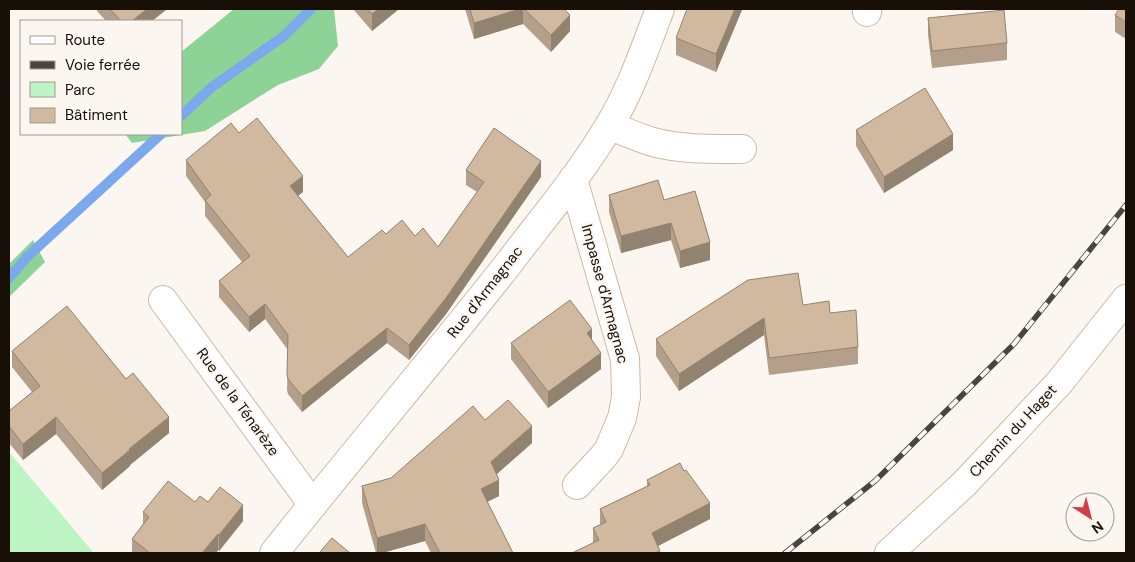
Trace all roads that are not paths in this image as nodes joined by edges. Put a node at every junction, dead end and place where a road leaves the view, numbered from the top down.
1 (660, 9) edge
2 (610, 126) junction
3 (742, 149) dead end
4 (574, 179) junction
5 (1126, 299) edge
6 (163, 300) dead end
7 (577, 485) dead end
8 (313, 505) junction
9 (274, 553) edge
10 (889, 553) edge

1 - 2 street, Rue d'Armagnac
2 - 3 street
2 - 4 street, Rue d'Armagnac
4 - 7 street, Impasse d'Armagnac
4 - 8 street, Rue d'Armagnac
5 - 10 street, Chemin du Haget
6 - 8 street, Rue de la Ténarèze
8 - 9 street, Rue d'Armagnac

